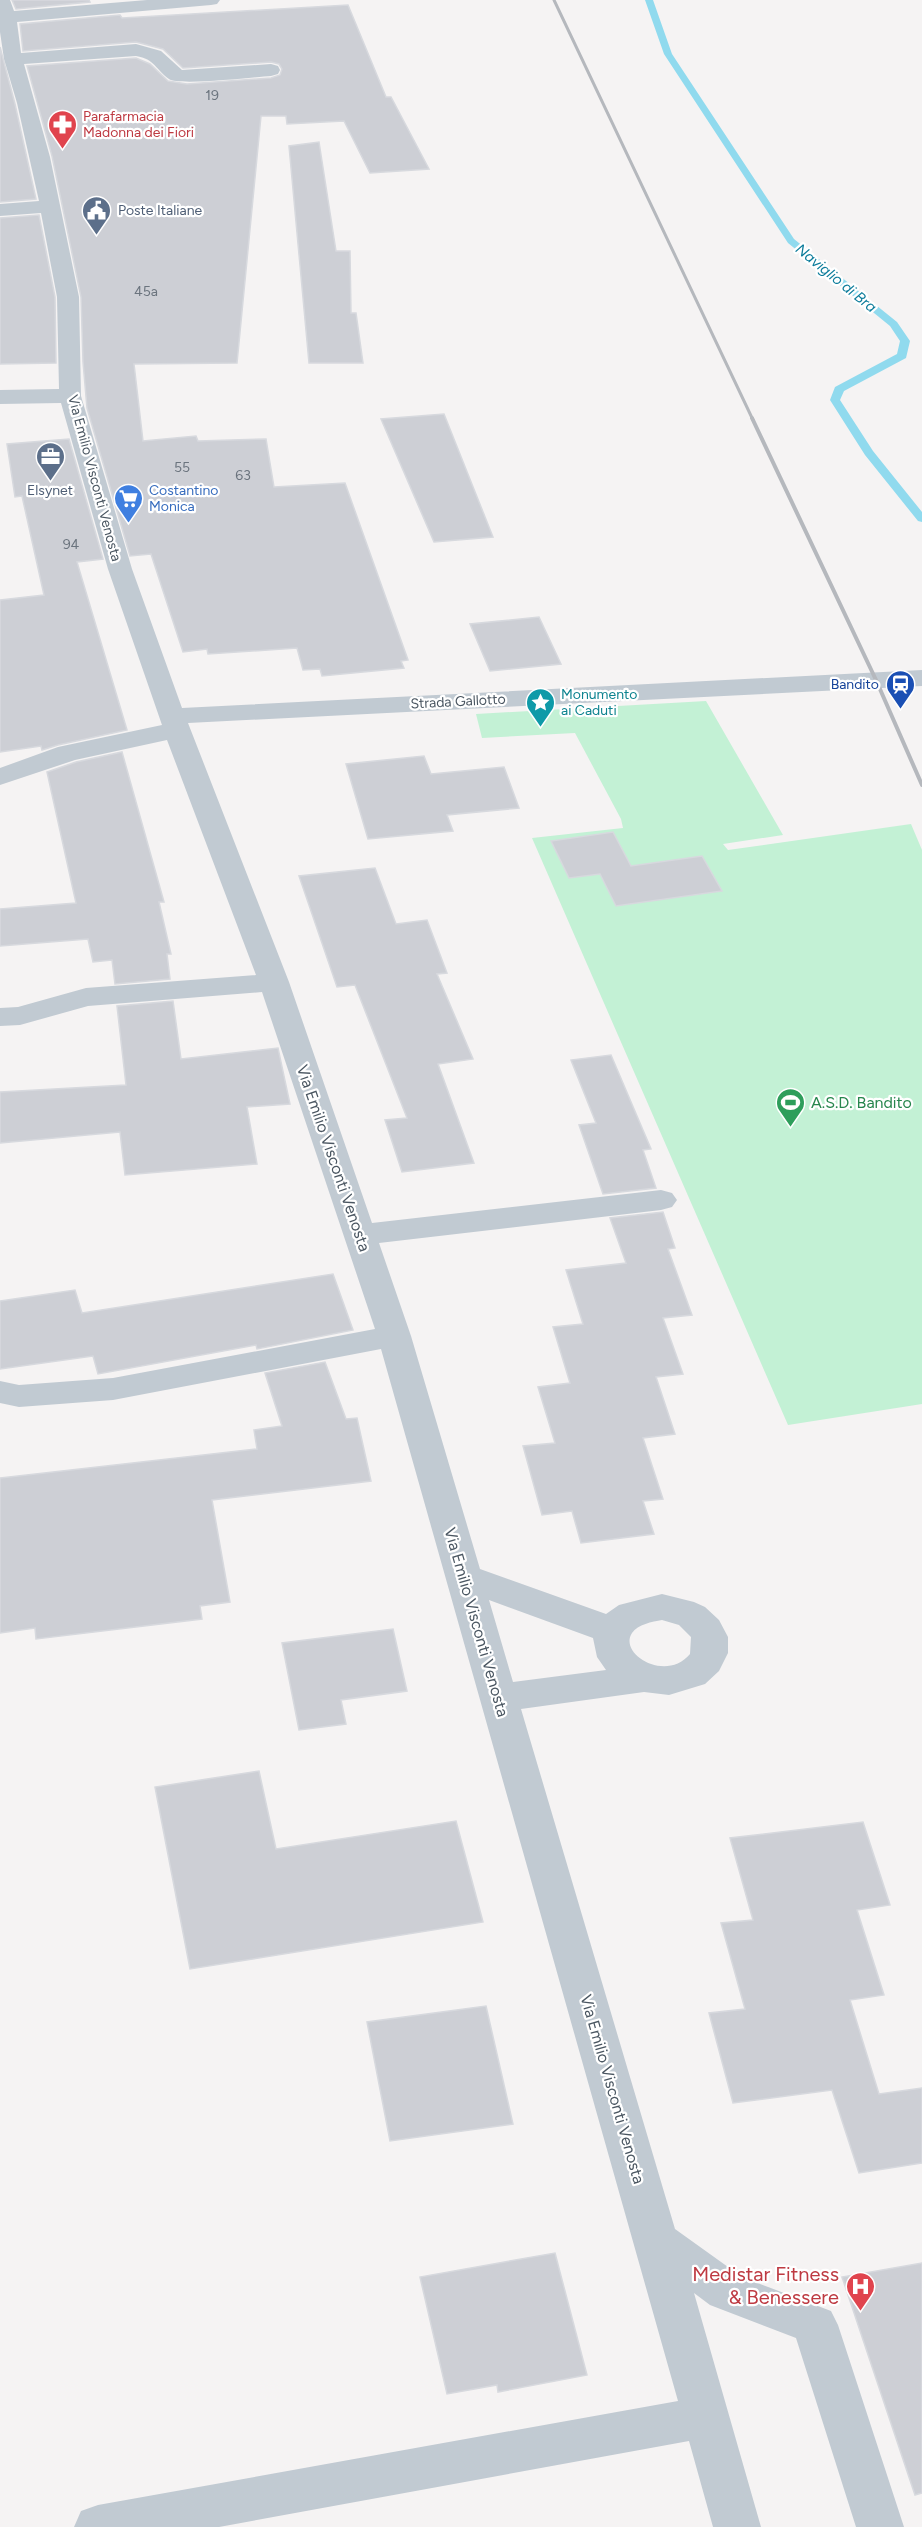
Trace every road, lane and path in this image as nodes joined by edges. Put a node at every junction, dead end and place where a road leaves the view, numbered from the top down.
1 (211, 0) edge
2 (6, 33) edge
3 (271, 70) dead end
4 (49, 206) junction
5 (0, 210) edge
6 (70, 396) junction
7 (0, 397) edge
8 (922, 678) edge
9 (175, 723) junction
10 (0, 777) edge
11 (274, 982) junction
12 (0, 1017) edge
13 (661, 1200) dead end
14 (360, 1235) junction
15 (394, 1336) junction
16 (0, 1392) edge
17 (464, 1577) junction
18 (613, 1631) junction
19 (645, 1678) junction
20 (500, 1698) junction
21 (657, 2240) junction
22 (708, 2417) junction
23 (98, 2527) edge
24 (737, 2527) edge
25 (880, 2527) edge

1 - 2 street
2 - 3 street
2 - 4 street, Via Emilio Visconti Venosta
4 - 5 street
4 - 6 street, Via Emilio Visconti Venosta
6 - 7 street
6 - 9 street, Via Emilio Visconti Venosta
8 - 9 street, Strada Gallotto
9 - 10 street
9 - 11 street, Via Emilio Visconti Venosta
11 - 12 street
11 - 14 street, Via Emilio Visconti Venosta
13 - 14 street
14 - 15 street, Via Emilio Visconti Venosta
15 - 16 street
15 - 17 street, Via Emilio Visconti Venosta
17 - 18 street
17 - 20 street, Via Emilio Visconti Venosta
18 - 19 street
18 - 19 street
19 - 20 street
20 - 21 street, Via Emilio Visconti Venosta
21 - 22 street, Via Emilio Visconti Venosta
21 - 25 street
22 - 23 street
22 - 24 street, Via Emilio Visconti Venosta

